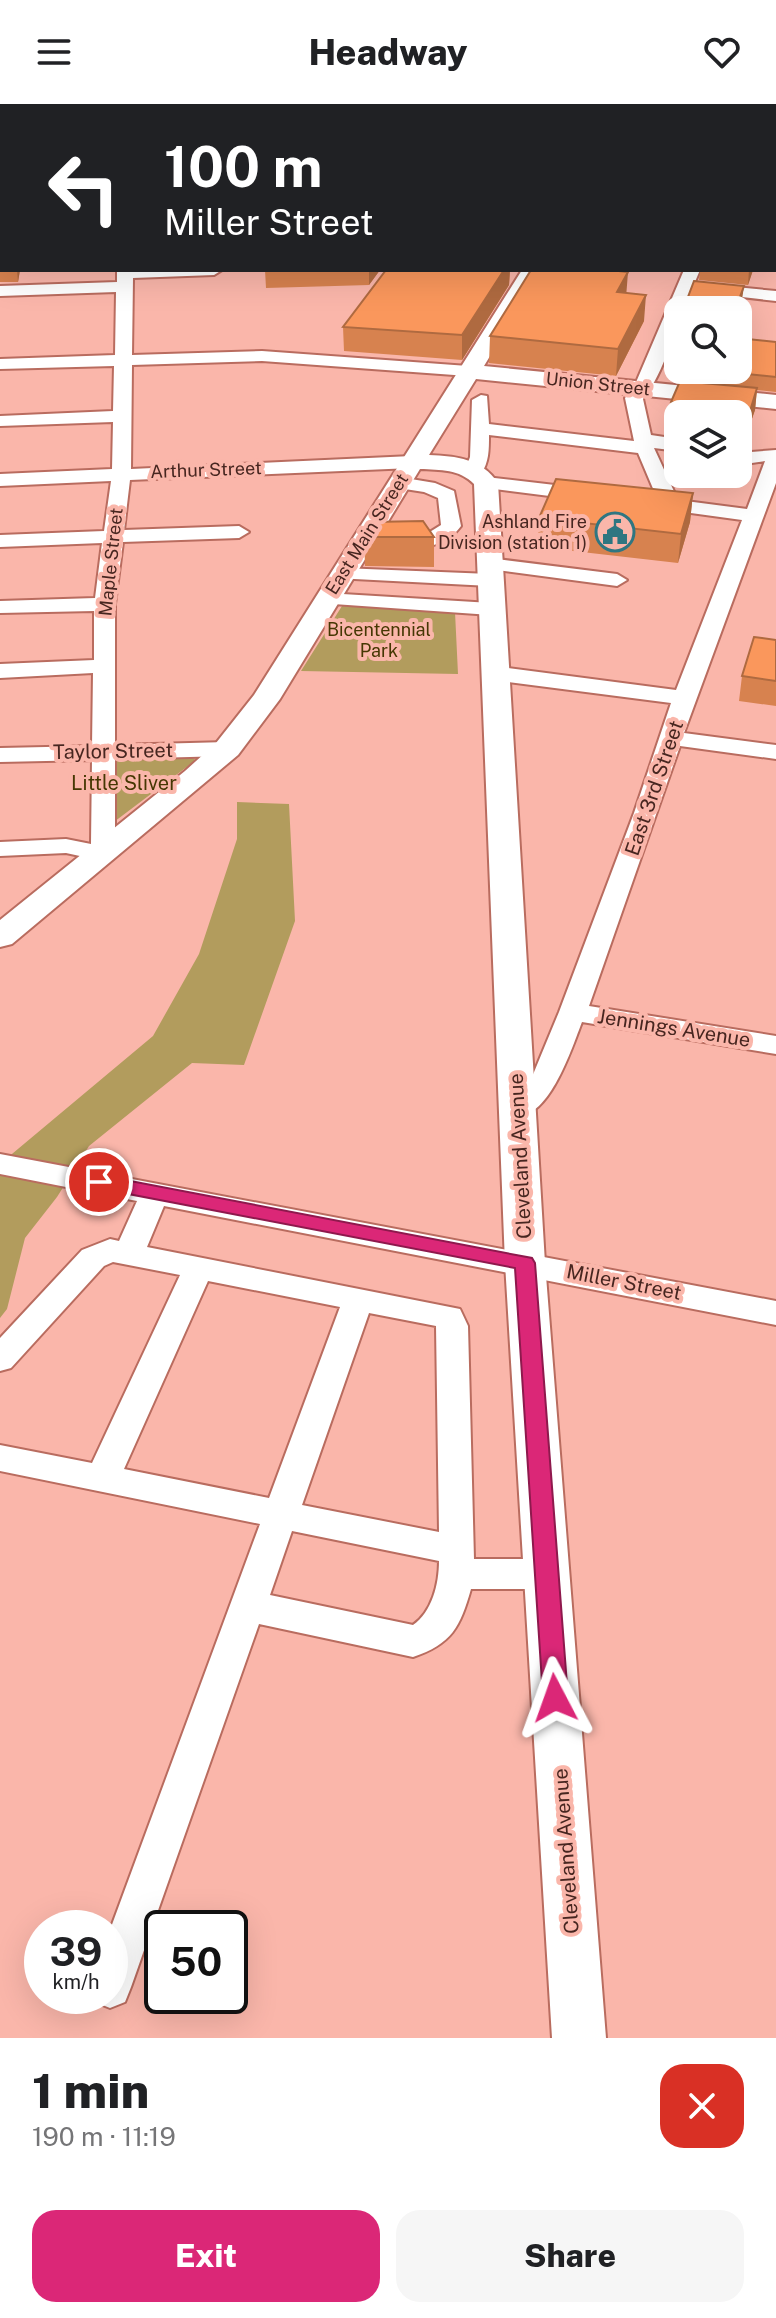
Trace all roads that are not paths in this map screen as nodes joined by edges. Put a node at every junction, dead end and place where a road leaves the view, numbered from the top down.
1 (184, 272) edge
2 (531, 272) edge
3 (691, 272) edge
4 (125, 276) edge
5 (684, 287) junction
6 (0, 291) edge
7 (682, 296) edge
8 (776, 296) edge
9 (664, 349) edge
10 (123, 359) junction
11 (0, 364) edge
12 (468, 371) junction
13 (688, 384) edge
14 (642, 389) junction
15 (684, 393) junction
16 (481, 400) dead end
17 (776, 402) edge
18 (122, 416) junction
19 (0, 421) edge
20 (481, 429) junction
21 (664, 447) edge
22 (646, 449) junction
23 (664, 456) edge
24 (752, 456) edge
25 (776, 457) edge
26 (405, 472) junction
27 (121, 473) junction
28 (480, 476) junction
29 (0, 480) edge
30 (609, 498) edge
31 (639, 502) edge
32 (670, 505) junction
33 (754, 516) junction
34 (239, 532) dead end
35 (113, 537) junction
36 (363, 539) junction
37 (0, 541) edge
38 (342, 574) junction
39 (617, 580) dead end
40 (490, 584) junction
41 (326, 599) junction
42 (105, 604) junction
43 (0, 607) edge
44 (104, 666) junction
45 (0, 671) edge
46 (493, 673) junction
47 (684, 698) junction
48 (671, 738) junction
49 (227, 749) junction
50 (102, 750) junction
51 (776, 752) edge
52 (0, 755) edge
53 (0, 849) edge
54 (103, 854) junction
55 (0, 937) edge
56 (573, 1012) junction
57 (776, 1045) edge
58 (518, 1109) junction
59 (0, 1164) edge
60 (155, 1193) junction
61 (128, 1254) junction
62 (525, 1263) junction
63 (199, 1267) junction
64 (359, 1298) junction
65 (776, 1313) edge
66 (0, 1359) edge
67 (0, 1458) edge
68 (102, 1479) junction
69 (281, 1515) junction
70 (457, 1562) junction
71 (547, 1574) junction
72 (248, 1606) junction
73 (128, 1938) edge
74 (579, 2038) edge

1 - 4 street
2 - 12 main road, East Main Street
3 - 5 street
4 - 6 street
4 - 10 street, Maple Street
5 - 7 street
5 - 8 street
9 - 14 street
10 - 11 street
10 - 12 street
10 - 18 street, Maple Street
12 - 14 main road, Union Street
12 - 26 main road, East Main Street
13 - 15 street
14 - 15 main road, Union Street
14 - 22 street
15 - 17 main road, Union Street
16 - 20 street, Cleveland Avenue
18 - 19 street
18 - 27 street, Maple Street
20 - 22 street
20 - 28 street, Cleveland Avenue
21 - 22 street
22 - 23 street
22 - 32 street
24 - 25 street
25 - 33 street, East 3rd Street
26 - 27 street, Arthur Street
26 - 28 main road
26 - 36 main road, East Main Street
26 - 36 street, Arthur Street
27 - 29 street, Arthur Street
27 - 35 street, Maple Street
28 - 30 street
28 - 40 main road, Cleveland Avenue
31 - 32 street
32 - 33 street
33 - 47 street, East 3rd Street
34 - 35 street
35 - 37 street
35 - 42 street, Maple Street
36 - 38 main road, East Main Street
38 - 40 street
38 - 41 main road, East Main Street
39 - 40 street
40 - 41 street
40 - 46 main road, Cleveland Avenue
41 - 49 main road, East Main Street
42 - 43 street
42 - 44 street, Maple Street
44 - 45 street
44 - 50 street, Maple Street
46 - 47 street
46 - 58 main road, Cleveland Avenue
47 - 48 street, East 3rd Street
48 - 51 street
48 - 56 street, East 3rd Street
49 - 50 street, Taylor Street
49 - 54 main road, East Main Street
50 - 52 street, Taylor Street
50 - 54 street, Maple Street
53 - 54 street
54 - 55 main road, East Main Street
56 - 57 street, Jennings Avenue
56 - 58 street, East 3rd Street
58 - 62 main road, Cleveland Avenue
59 - 60 street, Miller Street
60 - 61 street
60 - 62 street, Miller Street
61 - 63 street
61 - 66 street
62 - 65 street, Miller Street
62 - 71 main road, Cleveland Avenue
63 - 64 street
63 - 68 street
64 - 69 street
64 - 70 street
67 - 68 street
68 - 69 street
69 - 70 street
69 - 72 street
70 - 71 street
70 - 72 street
71 - 74 main road, Cleveland Avenue
72 - 73 street

